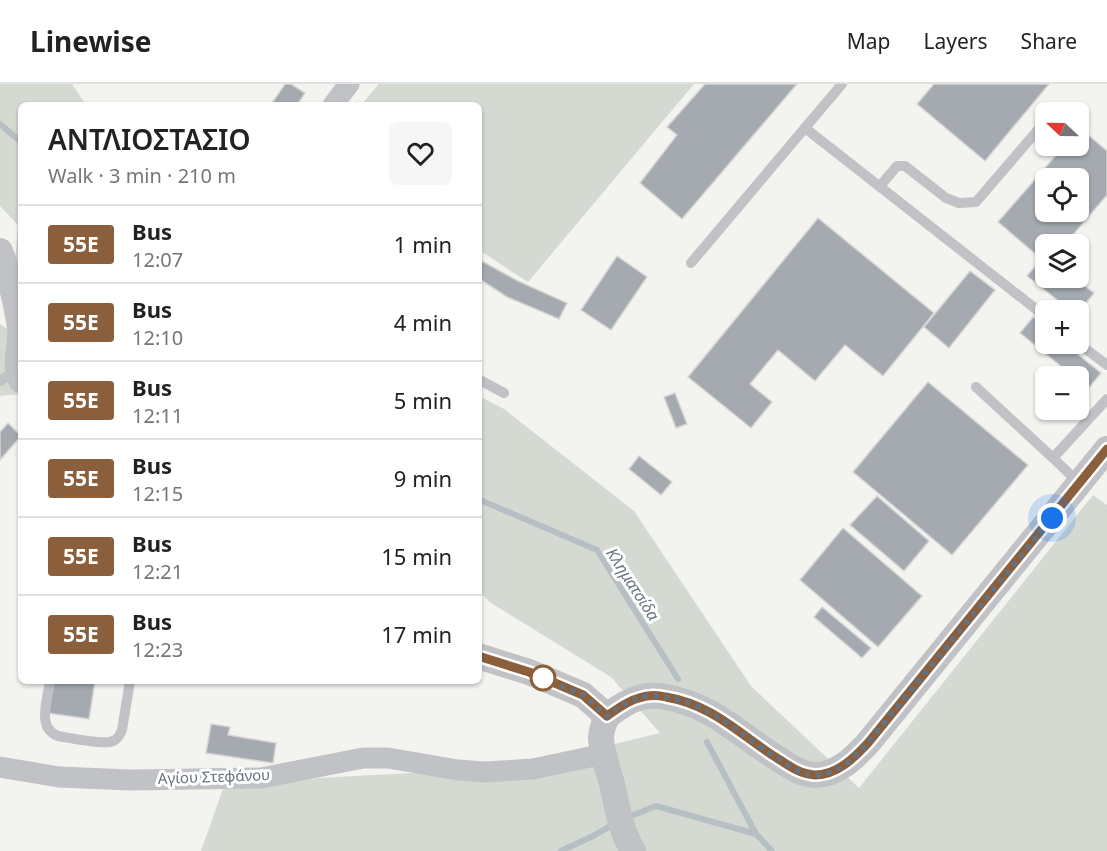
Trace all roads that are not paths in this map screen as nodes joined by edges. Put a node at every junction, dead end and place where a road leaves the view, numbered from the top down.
1 (349, 84) edge
2 (842, 84) edge
3 (335, 102) edge
4 (805, 128) junction
5 (1035, 133) edge
6 (880, 186) junction
7 (0, 251) edge
8 (691, 263) dead end
9 (1035, 308) edge
10 (18, 320) edge
11 (18, 343) edge
12 (1089, 351) edge
13 (1107, 365) edge
14 (13, 377) edge
15 (482, 381) edge
16 (976, 387) dead end
17 (504, 393) dead end
18 (1107, 399) edge
19 (1107, 449) edge
20 (1053, 458) junction
21 (1080, 483) junction
22 (482, 657) edge
23 (51, 684) edge
24 (130, 684) edge
25 (607, 716) junction
26 (604, 754) junction
27 (0, 767) edge
28 (633, 851) edge

1 - 3 street
2 - 4 lane
4 - 6 lane
4 - 8 lane
5 - 6 lane
6 - 9 lane
7 - 10 street
11 - 14 street
12 - 13 lane
15 - 17 lane
16 - 20 lane
18 - 20 lane
19 - 21 street
20 - 21 lane
21 - 25 street
22 - 25 street
23 - 24 lane
25 - 26 street
26 - 27 street, Αγίου Στεφάνου
26 - 28 street

